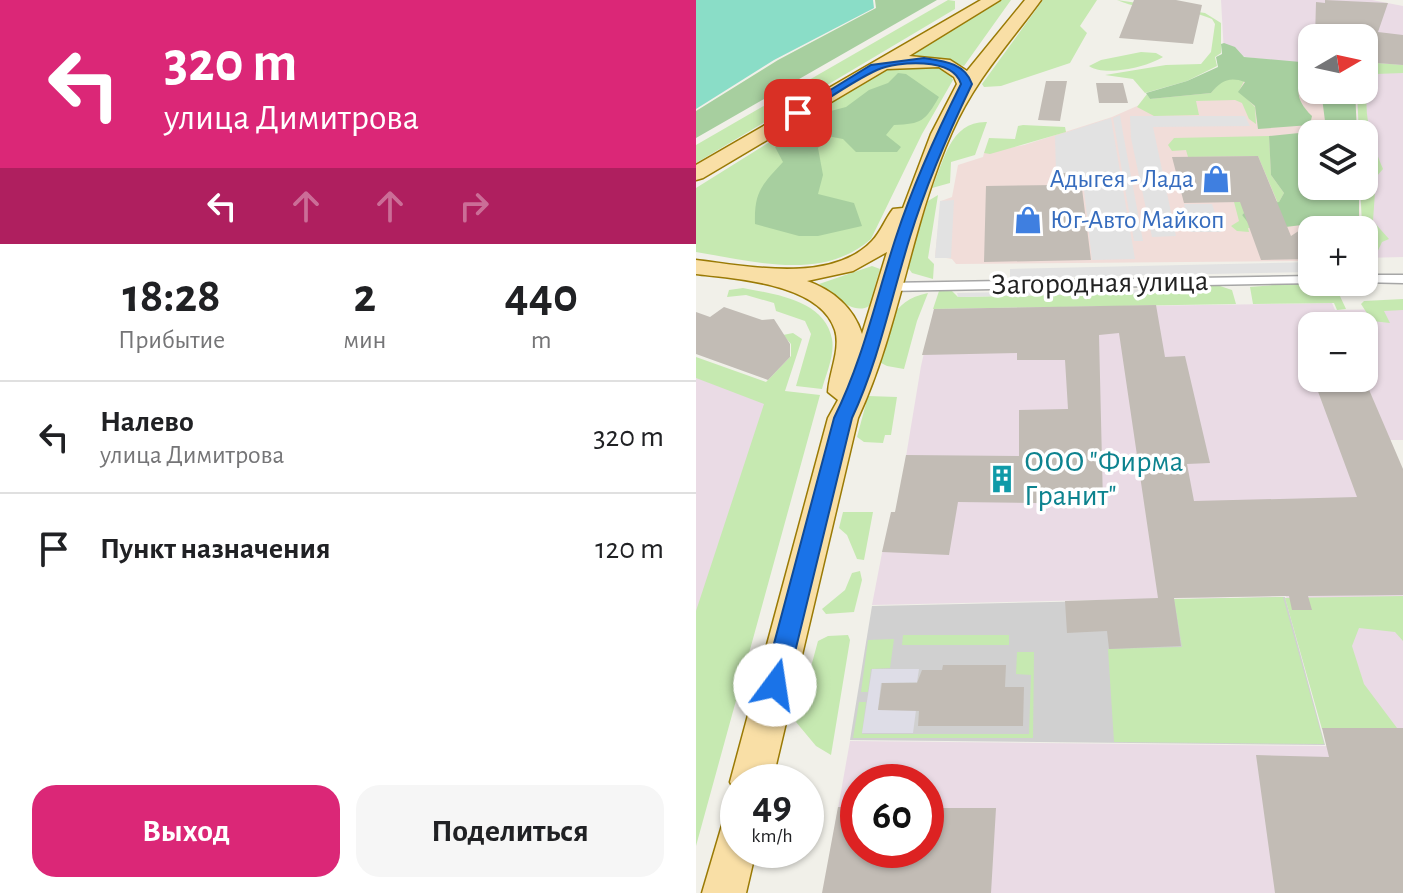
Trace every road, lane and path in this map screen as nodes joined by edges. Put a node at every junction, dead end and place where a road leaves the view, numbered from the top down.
1 (992, 0) edge
2 (1033, 0) edge
3 (875, 67) junction
4 (966, 84) junction
5 (696, 174) edge
6 (917, 200) junction
7 (696, 267) edge
8 (769, 276) junction
9 (1378, 279) edge
10 (1403, 279) edge
11 (1298, 280) edge
12 (887, 287) junction
13 (843, 418) junction
14 (756, 764) edge
15 (730, 868) edge
16 (724, 893) edge

1 - 3 main road
2 - 4 main road
3 - 4 main road
3 - 5 main road
4 - 6 main road
6 - 8 main road
6 - 12 main road
7 - 8 main road
8 - 13 main road
9 - 10 street
11 - 12 street, Загородная улица
12 - 13 main road
13 - 14 main road
15 - 16 main road

